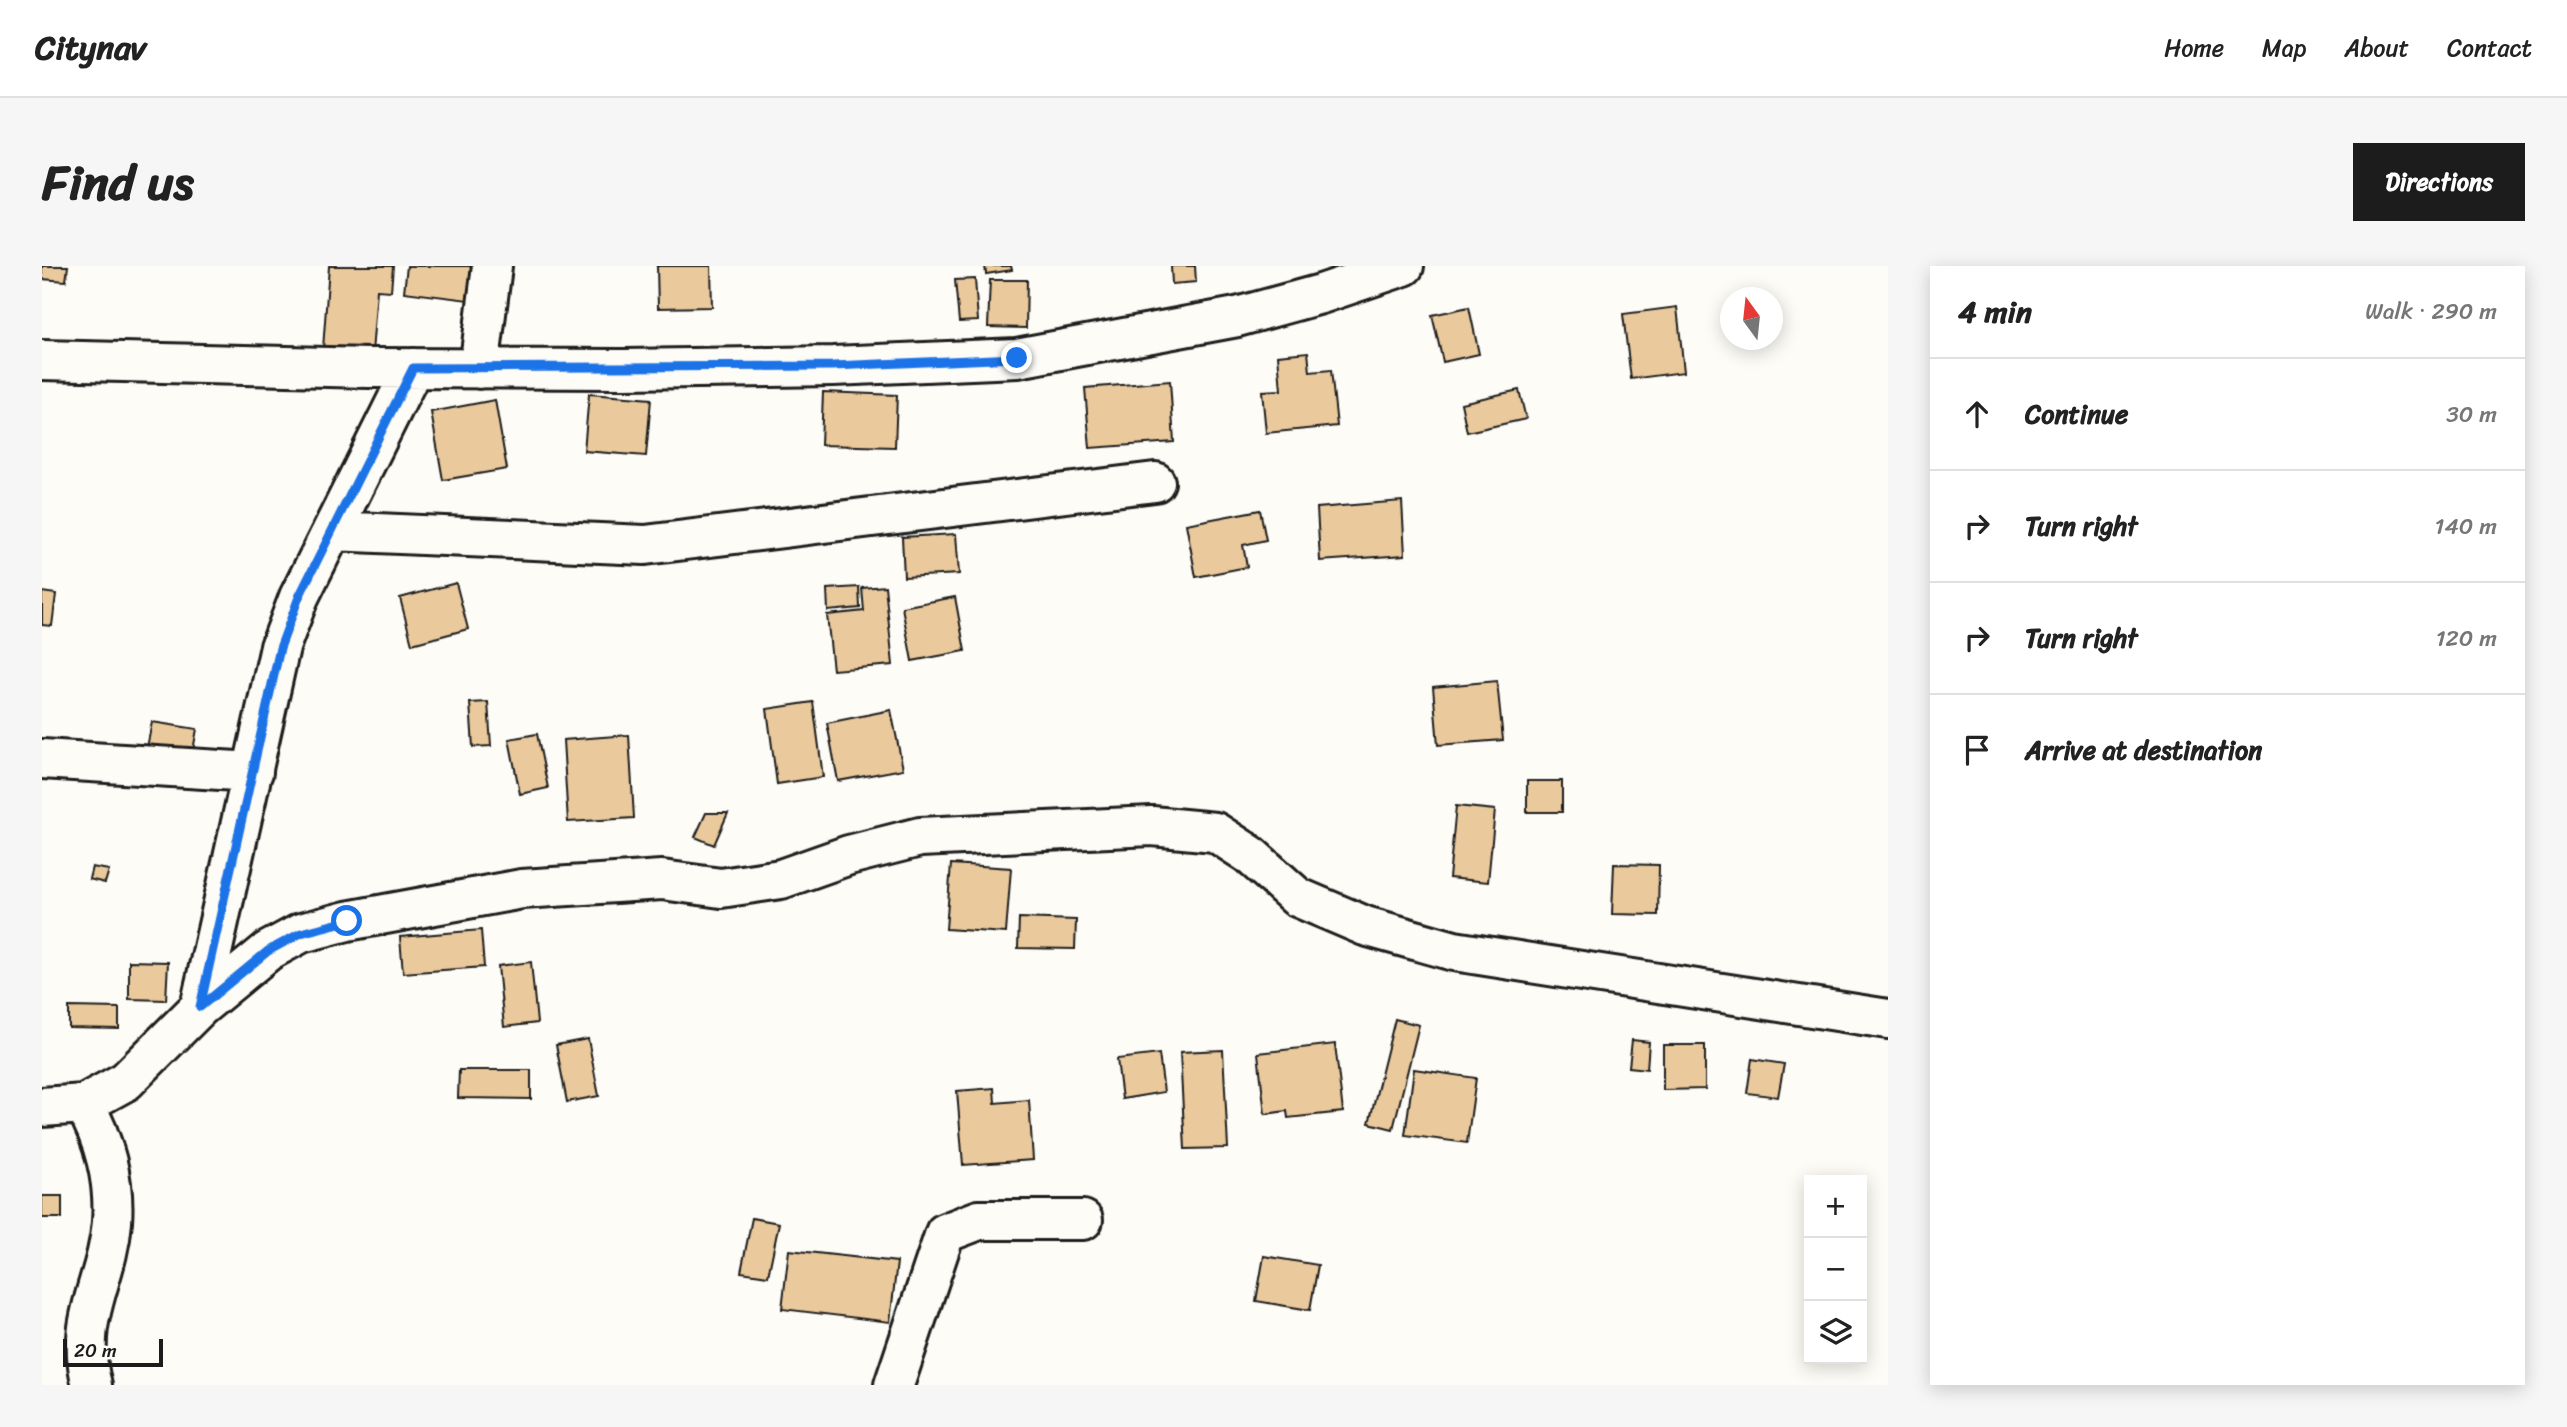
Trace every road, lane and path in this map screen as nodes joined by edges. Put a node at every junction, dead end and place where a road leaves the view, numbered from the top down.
1 (492, 266) edge
2 (1404, 266) edge
3 (42, 360) edge
4 (413, 368) junction
5 (480, 369) junction
6 (1155, 482) dead end
7 (332, 531) junction
8 (42, 759) edge
9 (253, 772) junction
10 (200, 1007) junction
11 (1888, 1019) edge
12 (84, 1104) junction
13 (42, 1107) edge
14 (1083, 1220) dead end
15 (92, 1385) edge
16 (894, 1385) edge

1 - 5 street
2 - 5 street
3 - 4 street
4 - 5 street
4 - 7 street
6 - 7 street
7 - 9 street
8 - 9 street
9 - 10 street
10 - 11 street
10 - 12 street
12 - 13 street
12 - 15 street
14 - 16 street

